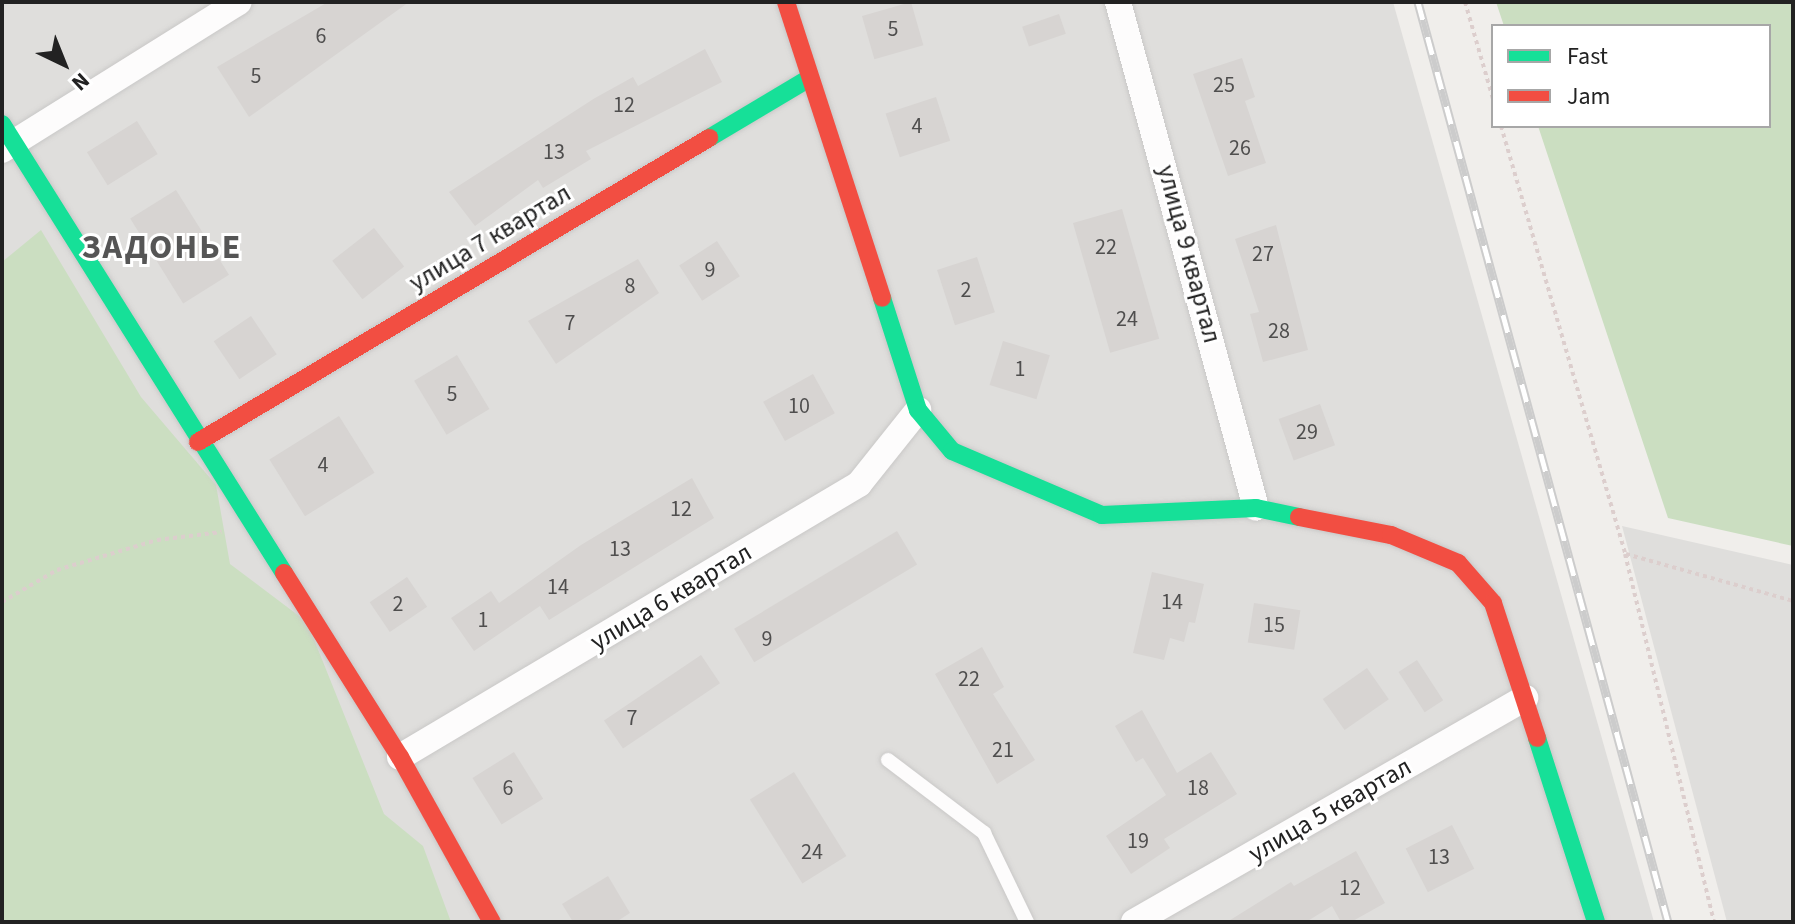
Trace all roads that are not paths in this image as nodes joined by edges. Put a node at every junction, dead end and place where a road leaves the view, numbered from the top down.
1 (239, 2) edge
2 (786, 2) edge
3 (1118, 2) edge
4 (808, 79) junction
5 (6, 138) edge
6 (918, 410) junction
7 (198, 442) junction
8 (1256, 508) junction
9 (1525, 698) junction
10 (400, 757) junction
11 (888, 760) dead end
12 (492, 922) edge
13 (1027, 922) edge
14 (1134, 922) edge
15 (1596, 922) edge

1 - 5 street
2 - 4 street
3 - 8 street, улица 9 квартал
4 - 6 street
4 - 7 street, улица 7 квартал
5 - 7 street
6 - 8 street
6 - 10 street, улица 6 квартал
7 - 10 street
8 - 9 street
9 - 14 street, улица 5 квартал
9 - 15 street
10 - 12 street
11 - 13 lane

